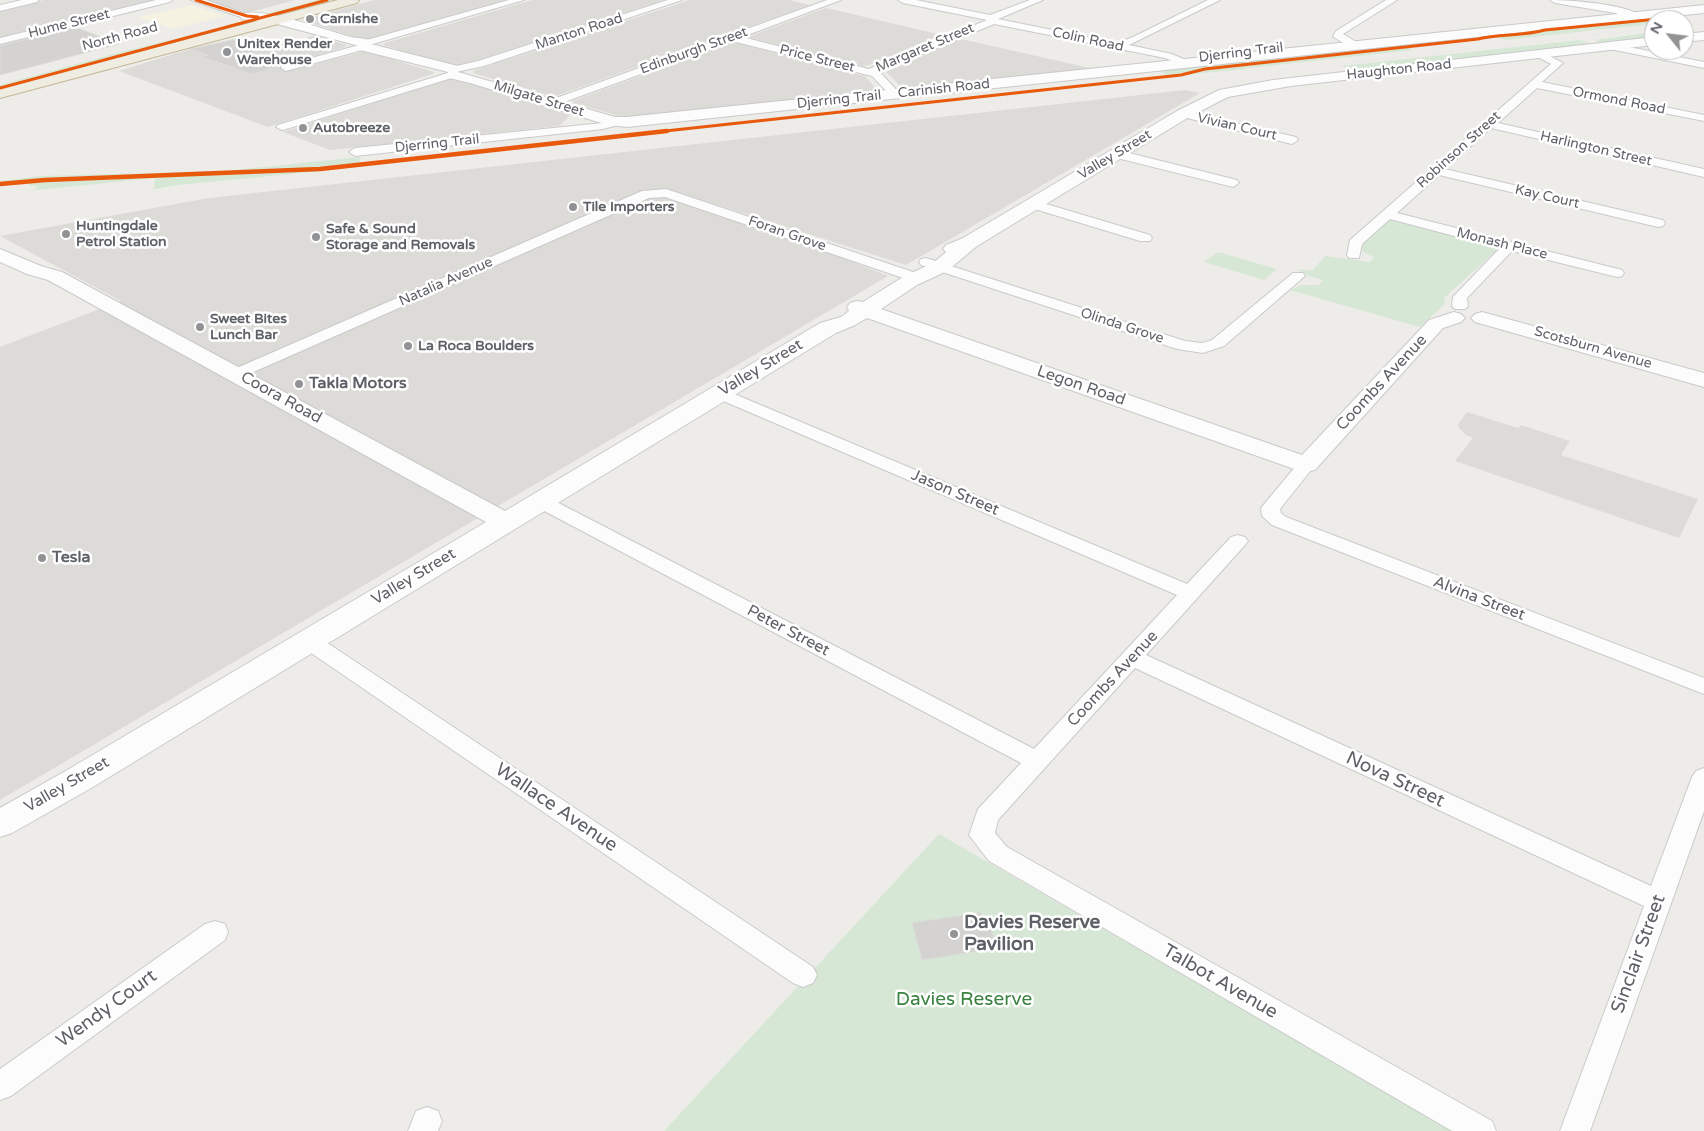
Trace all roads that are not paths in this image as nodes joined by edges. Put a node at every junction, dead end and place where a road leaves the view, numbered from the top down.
1 (34, 0) edge
2 (168, 0) edge
3 (196, 0) edge
4 (307, 0) edge
5 (353, 0) edge
6 (519, 0) edge
7 (677, 0) edge
8 (836, 0) edge
9 (903, 0) edge
10 (1038, 0) edge
11 (1215, 0) edge
12 (1392, 0) edge
13 (1555, 0) edge
14 (1568, 1) edge
15 (0, 8) edge
16 (1704, 9) edge
17 (247, 16) junction
18 (1632, 16) junction
19 (989, 19) junction
20 (278, 20) junction
21 (732, 38) junction
22 (0, 41) edge
23 (1644, 42) edge
24 (367, 44) junction
25 (1356, 46) junction
26 (1610, 46) junction
27 (1121, 47) junction
28 (1543, 55) junction
29 (1156, 61) junction
30 (1704, 65) edge
31 (286, 68) dead end
32 (453, 72) junction
33 (870, 72) junction
34 (0, 83) edge
35 (1534, 84) junction
36 (1220, 92) joint
37 (0, 94) edge
38 (895, 94) junction
39 (552, 103) junction
40 (1183, 114) junction
41 (1704, 118) edge
42 (612, 121) junction
43 (1488, 124) junction
44 (282, 127) dead end
45 (1292, 140) dead end
46 (355, 152) dead end
47 (1117, 154) junction
48 (1436, 171) junction
49 (1704, 173) edge
50 (1233, 183) dead end
51 (656, 192) joint
52 (1033, 204) junction
53 (1388, 215) junction
54 (1658, 224) dead end
55 (1145, 238) dead end
56 (1509, 246) junction
57 (3, 250) edge
58 (1354, 257) dead end
59 (922, 270) junction
60 (1617, 273) dead end
61 (1316, 281) dead end
62 (861, 309) junction
63 (1457, 312) junction
64 (236, 374) junction
65 (1704, 380) edge
66 (720, 393) junction
67 (1306, 465) junction
68 (1276, 500) joint
69 (540, 501) junction
70 (506, 522) junction
71 (1238, 541) dead end
72 (1191, 593) junction
73 (309, 641) junction
74 (1133, 658) junction
75 (1704, 686) edge
76 (1036, 761) junction
77 (1704, 777) edge
78 (987, 816) joint
79 (0, 824) edge
80 (1658, 901) junction
81 (215, 932) dead end
82 (803, 975) dead end
83 (0, 1086) edge
84 (1481, 1131) edge
85 (1574, 1131) edge

1 - 15 street
2 - 22 street, Hume Street
3 - 17 street
4 - 17 highway, North Road
5 - 20 highway, North Road
6 - 24 street
7 - 32 street, Manton Road
8 - 21 street, Edinburgh Street
9 - 19 street, Colin Road
10 - 19 street, Margaret Street
11 - 27 street
12 - 25 street
13 - 14 street
14 - 18 street
16 - 18 street, Carinish Road
17 - 20 street, Milgate Street
17 - 34 highway, North Road
18 - 25 street, Carinish Road
19 - 27 street, Colin Road
19 - 33 street, Margaret Street
20 - 24 street, Milgate Street
20 - 37 highway, North Road
21 - 33 street, Price Street
21 - 39 street, Edinburgh Street
23 - 26 street, Haughton Road
24 - 31 street
24 - 32 street, Milgate Street
25 - 29 street, Carinish Road
26 - 28 street, Haughton Road
26 - 30 street
27 - 29 street, Colin Road
28 - 35 street, Robinson Street
28 - 36 street, Haughton Road
29 - 38 street, Carinish Road
32 - 39 street, Milgate Street
32 - 44 street, Manton Road
33 - 38 street, Price Street
35 - 41 street, Ormond Road
35 - 43 street, Robinson Street
36 - 40 street, Valley Street
38 - 42 street, Carinish Road
39 - 42 street, Milgate Street
40 - 45 street, Vivian Court
40 - 47 street, Valley Street
42 - 46 street, Carinish Road
43 - 48 street, Robinson Street
43 - 49 street, Harlington Street
47 - 50 street
47 - 52 street, Valley Street
48 - 53 street, Robinson Street
48 - 54 street, Kay Court
51 - 59 street, Foran Grove
51 - 64 street, Natalia Avenue
52 - 55 street
52 - 59 street, Valley Street
53 - 56 street, Monash Place
53 - 58 street, Robinson Street
56 - 60 street, Monash Place
56 - 63 street
57 - 64 street, Coora Road
59 - 61 street, Olinda Grove
59 - 62 street, Valley Street
62 - 66 street, Valley Street
62 - 67 street, Legon Road
63 - 65 street, Scotsburn Avenue
63 - 67 street, Coombs Avenue
64 - 70 street, Coora Road
66 - 69 street, Valley Street
66 - 72 street, Jason Street
67 - 68 street, Coombs Avenue
68 - 75 street, Alvina Street
69 - 70 street, Valley Street
69 - 76 street, Peter Street
70 - 73 street, Valley Street
71 - 72 street, Coombs Avenue
72 - 74 street, Coombs Avenue
73 - 79 street, Valley Street
73 - 82 street, Wallace Avenue
74 - 76 street, Coombs Avenue
74 - 80 street, Nova Street
76 - 78 street, Coombs Avenue
77 - 80 street, Sinclair Street
78 - 84 street, Talbot Avenue
80 - 85 street, Sinclair Street
81 - 83 street, Wendy Court

